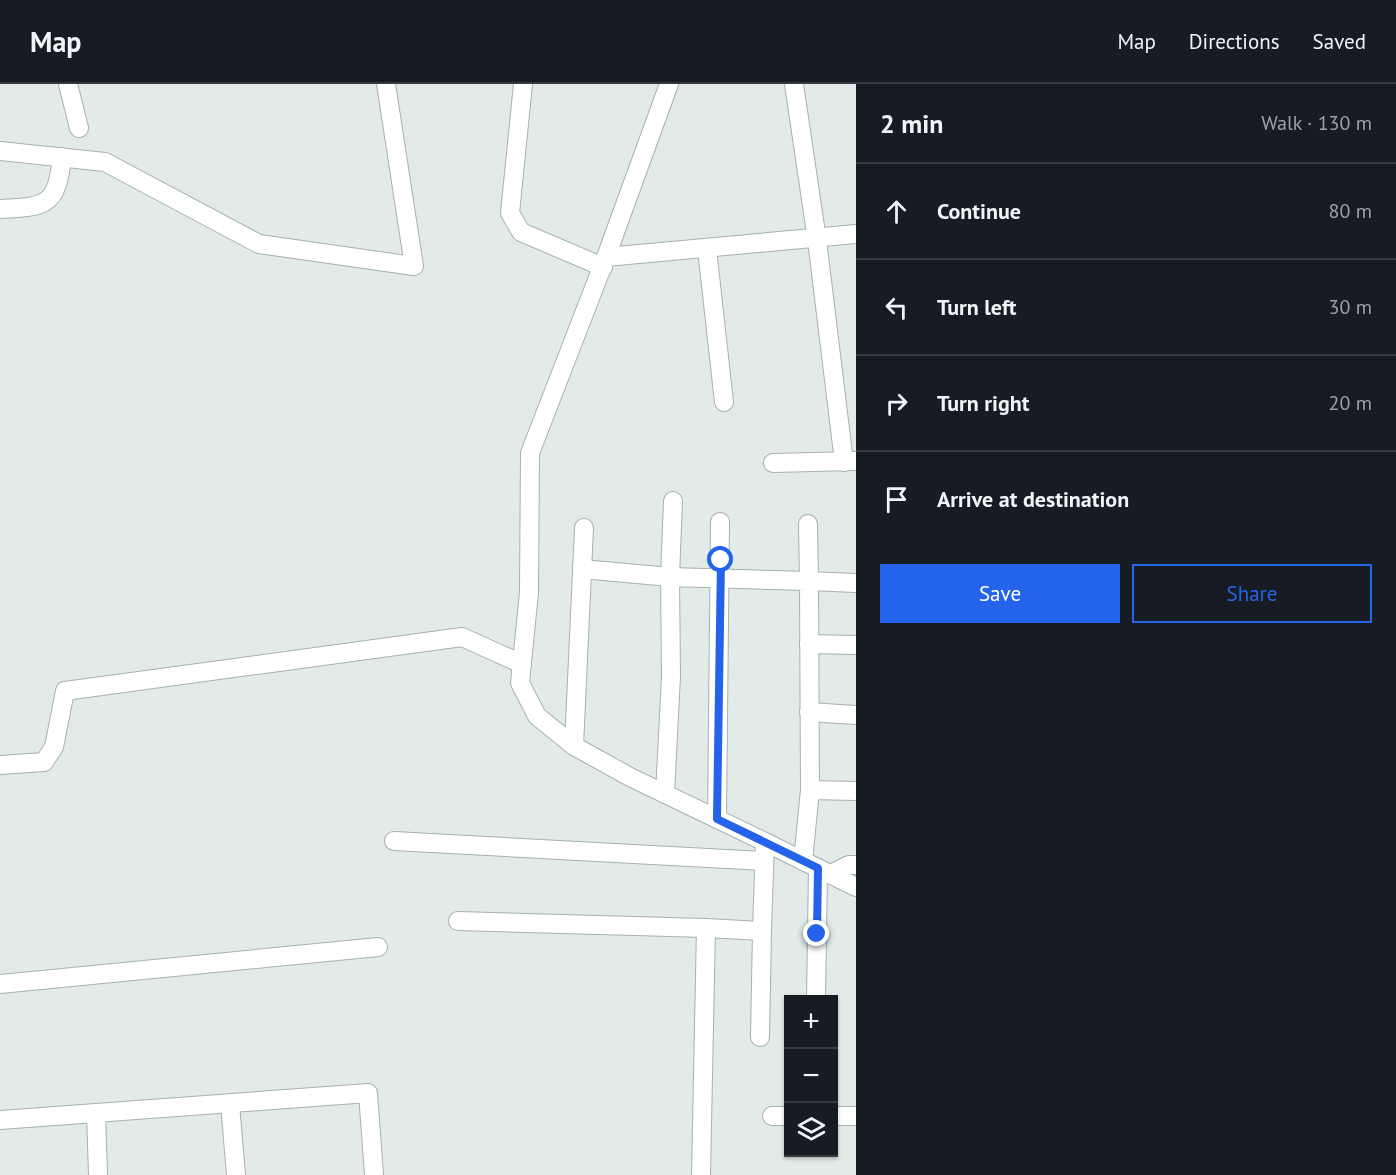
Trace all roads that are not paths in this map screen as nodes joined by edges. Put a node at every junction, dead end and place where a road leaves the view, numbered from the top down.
1 (68, 84) edge
2 (386, 84) edge
3 (523, 84) edge
4 (669, 84) edge
5 (794, 84) edge
6 (78, 128) dead end
7 (0, 151) edge
8 (62, 157) junction
9 (0, 209) edge
10 (856, 234) edge
11 (817, 240) junction
12 (707, 249) junction
13 (605, 262) junction
14 (724, 402) dead end
15 (850, 461) edge
16 (773, 463) dead end
17 (673, 501) dead end
18 (720, 522) dead end
19 (808, 524) dead end
20 (584, 528) dead end
21 (582, 569) junction
22 (670, 577) junction
23 (721, 578) junction
24 (809, 581) junction
25 (856, 583) edge
26 (809, 644) junction
27 (856, 645) edge
28 (522, 664) junction
29 (810, 712) junction
30 (856, 716) edge
31 (574, 746) junction
32 (0, 765) edge
33 (810, 790) junction
34 (856, 791) edge
35 (666, 794) junction
36 (717, 819) junction
37 (394, 842) dead end
38 (765, 842) junction
39 (764, 861) junction
40 (856, 865) edge
41 (817, 868) junction
42 (856, 887) edge
43 (458, 921) dead end
44 (706, 928) junction
45 (762, 932) junction
46 (378, 947) dead end
47 (0, 984) edge
48 (816, 995) edge
49 (760, 1037) dead end
50 (230, 1104) junction
51 (96, 1113) junction
52 (838, 1116) edge
53 (856, 1116) edge
54 (0, 1120) edge
55 (98, 1175) edge
56 (236, 1175) edge
57 (374, 1175) edge
58 (701, 1175) edge

1 - 6 street
2 - 8 street
3 - 13 street
4 - 13 street
5 - 11 street
7 - 8 street
8 - 9 street
10 - 11 street
11 - 12 street
11 - 15 street
12 - 13 street
12 - 14 street
13 - 28 street
15 - 16 street
17 - 22 street
18 - 23 street
19 - 24 street
20 - 21 street
21 - 22 street
21 - 31 street
22 - 23 street
22 - 35 street
23 - 24 street
23 - 36 street
24 - 25 street
24 - 26 street
26 - 27 street
26 - 29 street
28 - 31 street
28 - 32 street
29 - 30 street
29 - 33 street
31 - 35 street
33 - 34 street
33 - 41 street
35 - 36 street
36 - 38 street
37 - 39 street
38 - 39 street
38 - 41 street
39 - 45 street
40 - 41 street
41 - 42 street
41 - 48 street
43 - 44 street
44 - 45 street
44 - 58 street
45 - 49 street
46 - 47 street
50 - 51 street
50 - 56 street
50 - 57 street
51 - 54 street
51 - 55 street
52 - 53 street

